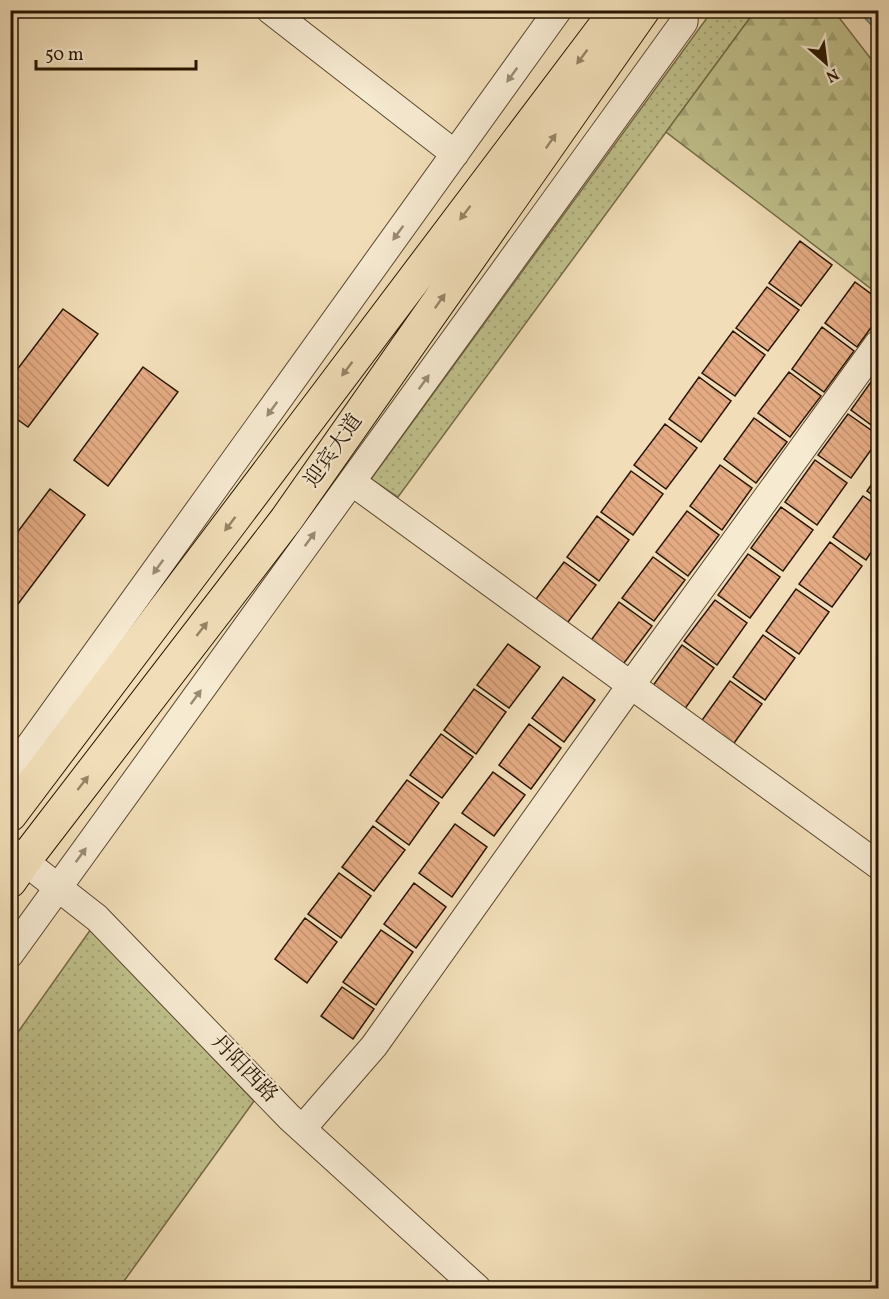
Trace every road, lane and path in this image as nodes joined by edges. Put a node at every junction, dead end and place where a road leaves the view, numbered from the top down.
1 (270, 10) edge
2 (558, 10) edge
3 (617, 10) edge
4 (643, 10) edge
5 (685, 10) edge
6 (455, 154) junction
7 (879, 344) edge
8 (352, 482) junction
9 (631, 685) junction
10 (10, 773) edge
11 (10, 815) edge
12 (15, 864) edge
13 (879, 865) edge
14 (58, 888) junction
15 (10, 954) edge
16 (302, 1129) junction
17 (477, 1288) edge

1 - 6 street
2 -> 6 street
3 -> 11 main road, 迎宾大道
12 -> 4 main road, 迎宾大道
8 -> 5 street
6 -> 10 street
7 - 9 street
8 - 9 street
14 -> 8 street
9 - 13 street
9 - 16 street
12 - 14 street, 丹阳西路
14 - 15 street
14 - 16 street, 丹阳西路
16 - 17 street, 丹阳西路

